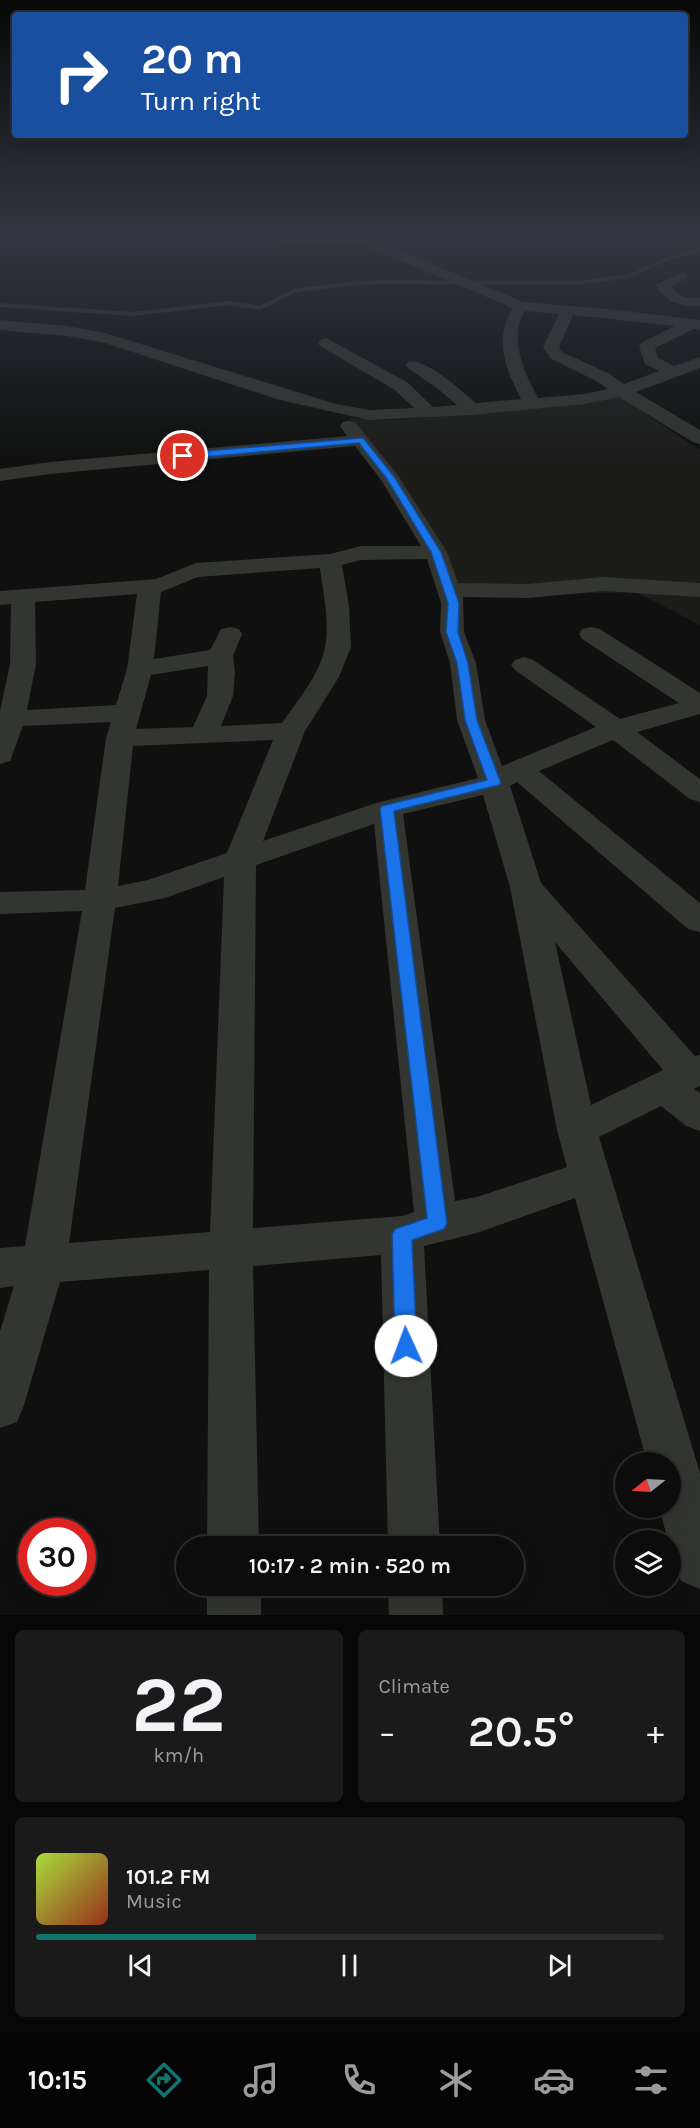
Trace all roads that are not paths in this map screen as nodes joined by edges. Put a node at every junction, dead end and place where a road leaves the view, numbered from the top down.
1 (518, 309) edge
2 (561, 309) edge
3 (568, 310) junction
4 (617, 314) junction
5 (696, 324) edge
6 (0, 325) edge
7 (598, 328) dead end
8 (326, 343) dead end
9 (700, 362) edge
10 (414, 365) dead end
11 (673, 372) junction
12 (622, 392) junction
13 (532, 403) junction
14 (334, 409) junction
15 (473, 410) junction
16 (429, 413) junction
17 (700, 438) edge
18 (361, 440) junction
19 (0, 475) edge
20 (436, 552) junction
21 (330, 561) junction
22 (150, 586) junction
23 (450, 590) junction
24 (700, 590) edge
25 (11, 597) edge
26 (591, 634) dead end
27 (524, 665) dead end
28 (140, 669) junction
29 (700, 705) edge
30 (6, 719) edge
31 (122, 726) junction
32 (616, 729) junction
33 (291, 731) junction
34 (204, 733) junction
35 (0, 755) edge
36 (507, 776) junction
37 (700, 793) edge
38 (387, 809) junction
39 (240, 860) junction
40 (526, 887) junction
41 (100, 900) junction
42 (0, 903) edge
43 (700, 921) edge
44 (684, 1076) edge
45 (700, 1115) edge
46 (577, 1130) junction
47 (590, 1176) junction
48 (420, 1229) junction
49 (231, 1249) junction
50 (44, 1263) junction
51 (0, 1268) edge
52 (0, 1405) edge
53 (234, 1536) edge
54 (414, 1536) edge
55 (700, 1562) edge
56 (234, 1596) edge
57 (415, 1596) edge
58 (234, 1615) edge
59 (416, 1615) edge

1 - 13 street
2 - 3 street
3 - 4 street
3 - 12 street
4 - 5 street
4 - 7 street
5 - 11 street
6 - 14 street
8 - 16 street
9 - 11 street
10 - 15 street
11 - 12 street
12 - 13 street
12 - 17 street
13 - 15 street
14 - 16 street
14 - 18 street
15 - 16 street
18 - 19 street
18 - 20 street
20 - 21 street
20 - 23 street
21 - 22 street
21 - 33 street
22 - 25 street
22 - 28 street
23 - 24 street
23 - 36 street
25 - 30 street
26 - 29 street
27 - 32 street
28 - 31 street
28 - 34 street
29 - 32 street
30 - 31 street
30 - 35 street
31 - 34 street
31 - 41 street
32 - 36 street
32 - 37 street
33 - 34 street
33 - 39 street
36 - 38 street
36 - 40 street
36 - 43 street
38 - 39 street
38 - 48 street
39 - 41 street
39 - 49 street
40 - 44 street
40 - 46 street
41 - 42 street
41 - 50 street
44 - 45 street
44 - 46 street
46 - 47 street
47 - 48 street
47 - 55 street
48 - 49 street
48 - 54 street
49 - 50 street
49 - 53 street
50 - 51 street
50 - 52 street
56 - 58 street
57 - 59 street

